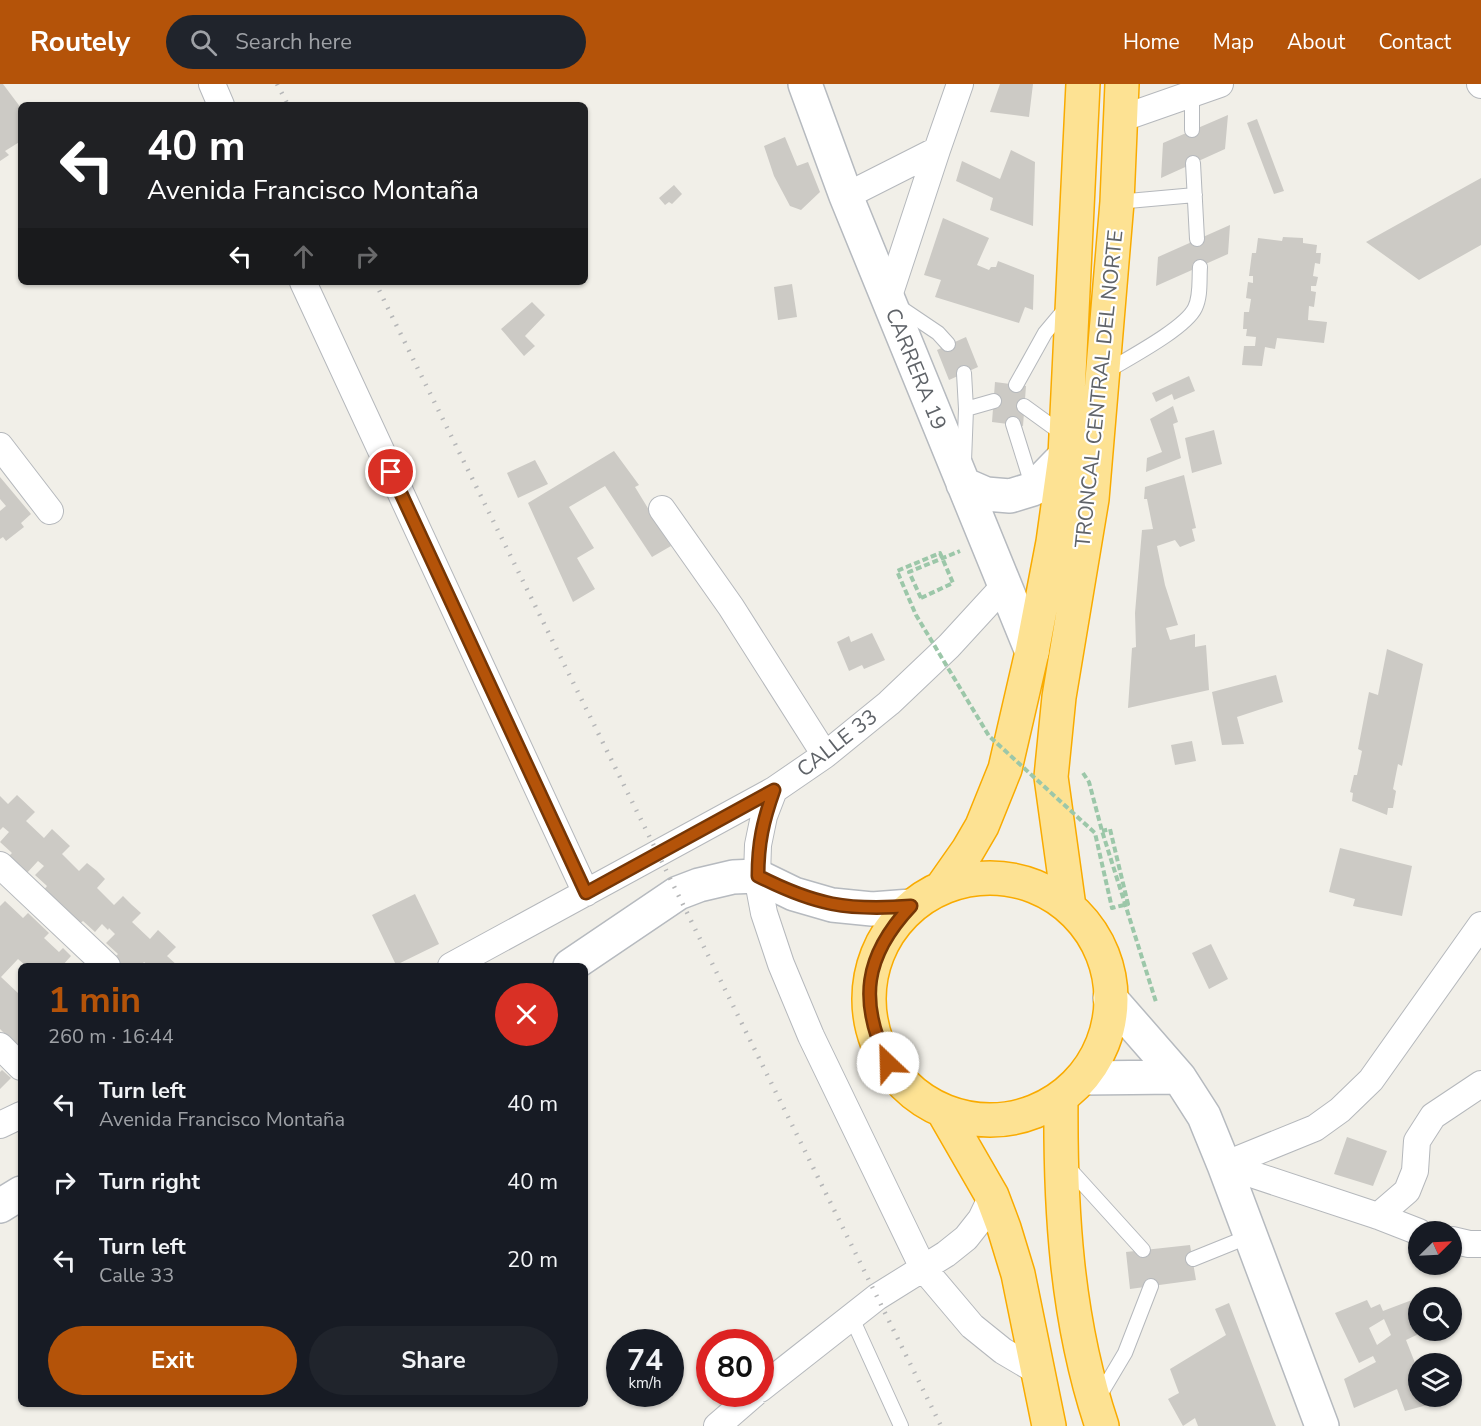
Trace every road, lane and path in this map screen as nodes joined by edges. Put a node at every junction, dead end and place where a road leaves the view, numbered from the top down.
1 (212, 84) edge
2 (805, 84) edge
3 (960, 84) edge
4 (1083, 84) edge
5 (1122, 84) edge
6 (1220, 84) edge
7 (1192, 94) junction
8 (220, 102) edge
9 (1120, 119) junction
10 (1192, 130) dead end
11 (937, 150) junction
12 (1193, 163) dead end
13 (1195, 195) junction
14 (846, 196) junction
15 (1117, 201) junction
16 (1197, 239) dead end
17 (1200, 267) dead end
18 (304, 285) edge
19 (888, 299) junction
20 (1073, 300) junction
21 (948, 344) dead end
22 (964, 374) dead end
23 (1102, 374) junction
24 (1016, 385) dead end
25 (993, 401) dead end
26 (1024, 406) dead end
27 (966, 409) junction
28 (1013, 424) dead end
29 (0, 446) edge
30 (1065, 446) junction
31 (963, 484) junction
32 (1034, 489) junction
33 (662, 509) dead end
34 (50, 511) dead end
35 (987, 540) junction
36 (1005, 585) junction
37 (1032, 652) junction
38 (825, 755) junction
39 (774, 790) junction
40 (0, 865) edge
41 (758, 876) junction
42 (942, 887) junction
43 (586, 893) junction
44 (911, 906) junction
45 (1069, 907) junction
46 (1481, 925) edge
47 (104, 963) edge
48 (457, 963) edge
49 (574, 963) edge
50 (1110, 998) junction
51 (1158, 1010) dead end
52 (0, 1046) edge
53 (18, 1064) edge
54 (1179, 1077) junction
55 (1481, 1084) edge
56 (1071, 1087) junction
57 (943, 1110) junction
58 (18, 1116) edge
59 (0, 1125) edge
60 (1060, 1159) junction
61 (1224, 1165) junction
62 (18, 1195) edge
63 (992, 1196) junction
64 (0, 1206) edge
65 (1378, 1216) junction
66 (1408, 1228) edge
67 (1250, 1236) junction
68 (1462, 1242) edge
69 (1481, 1244) edge
70 (1143, 1250) dead end
71 (1193, 1259) dead end
72 (923, 1268) junction
73 (1150, 1286) dead end
74 (851, 1316) junction
75 (1037, 1371) junction
76 (774, 1378) edge
77 (739, 1407) edge
78 (1098, 1415) edge
79 (717, 1426) edge
80 (902, 1426) edge
81 (1049, 1426) edge
82 (1322, 1426) edge

1 - 8 street
2 - 14 street, CARRERA 19
3 - 11 street
4 - 20 highway, TRONCAL CENTRAL DEL NORTE
5 - 9 highway, TRONCAL CENTRAL DEL NORTE
6 - 7 street
7 - 9 street
7 - 10 lane
9 - 15 highway, TRONCAL CENTRAL DEL NORTE
11 - 14 street
11 - 19 street
12 - 13 lane
13 - 15 lane
13 - 16 lane
14 - 19 street, CARRERA 19
15 - 23 highway, TRONCAL CENTRAL DEL NORTE
17 - 23 lane
18 - 43 street
19 - 21 lane
19 - 31 street, CARRERA 19
20 - 24 lane
20 - 30 highway, TRONCAL CENTRAL DEL NORTE
22 - 27 lane
23 - 45 highway, TRONCAL CENTRAL DEL NORTE
25 - 27 lane
26 - 30 lane
27 - 31 lane
28 - 32 lane
29 - 34 street
30 - 32 street
30 - 37 highway, TRONCAL CENTRAL DEL NORTE
31 - 32 street
31 - 35 street, CARRERA 19
33 - 38 street
35 - 36 street, CARRERA 19
35 - 51 path, bridge
36 - 37 street, CARRERA 19
36 - 38 street, CALLE 33
37 - 42 highway, TRONCAL CENTRAL DEL NORTE
38 - 39 street, CALLE 33
39 - 41 street
39 - 43 street, CALLE 33
40 - 47 street
41 - 44 street
41 - 49 street
41 - 72 street
42 - 44 highway
42 - 45 highway
43 - 48 street, CALLE 33
44 - 57 highway
45 - 50 highway
46 - 61 street
50 - 54 street
50 - 56 highway
52 - 53 street
54 - 56 street
54 - 61 street
55 - 65 street
56 - 57 highway
56 - 60 highway
57 - 63 highway
58 - 59 street
60 - 70 lane
60 - 78 highway
61 - 65 street
61 - 67 street
62 - 64 street
63 - 72 street
63 - 75 highway
65 - 66 street
67 - 71 lane
67 - 82 street
68 - 69 street
72 - 74 street
72 - 75 street
73 - 78 lane
74 - 76 street
74 - 80 lane
75 - 81 highway
77 - 79 street

